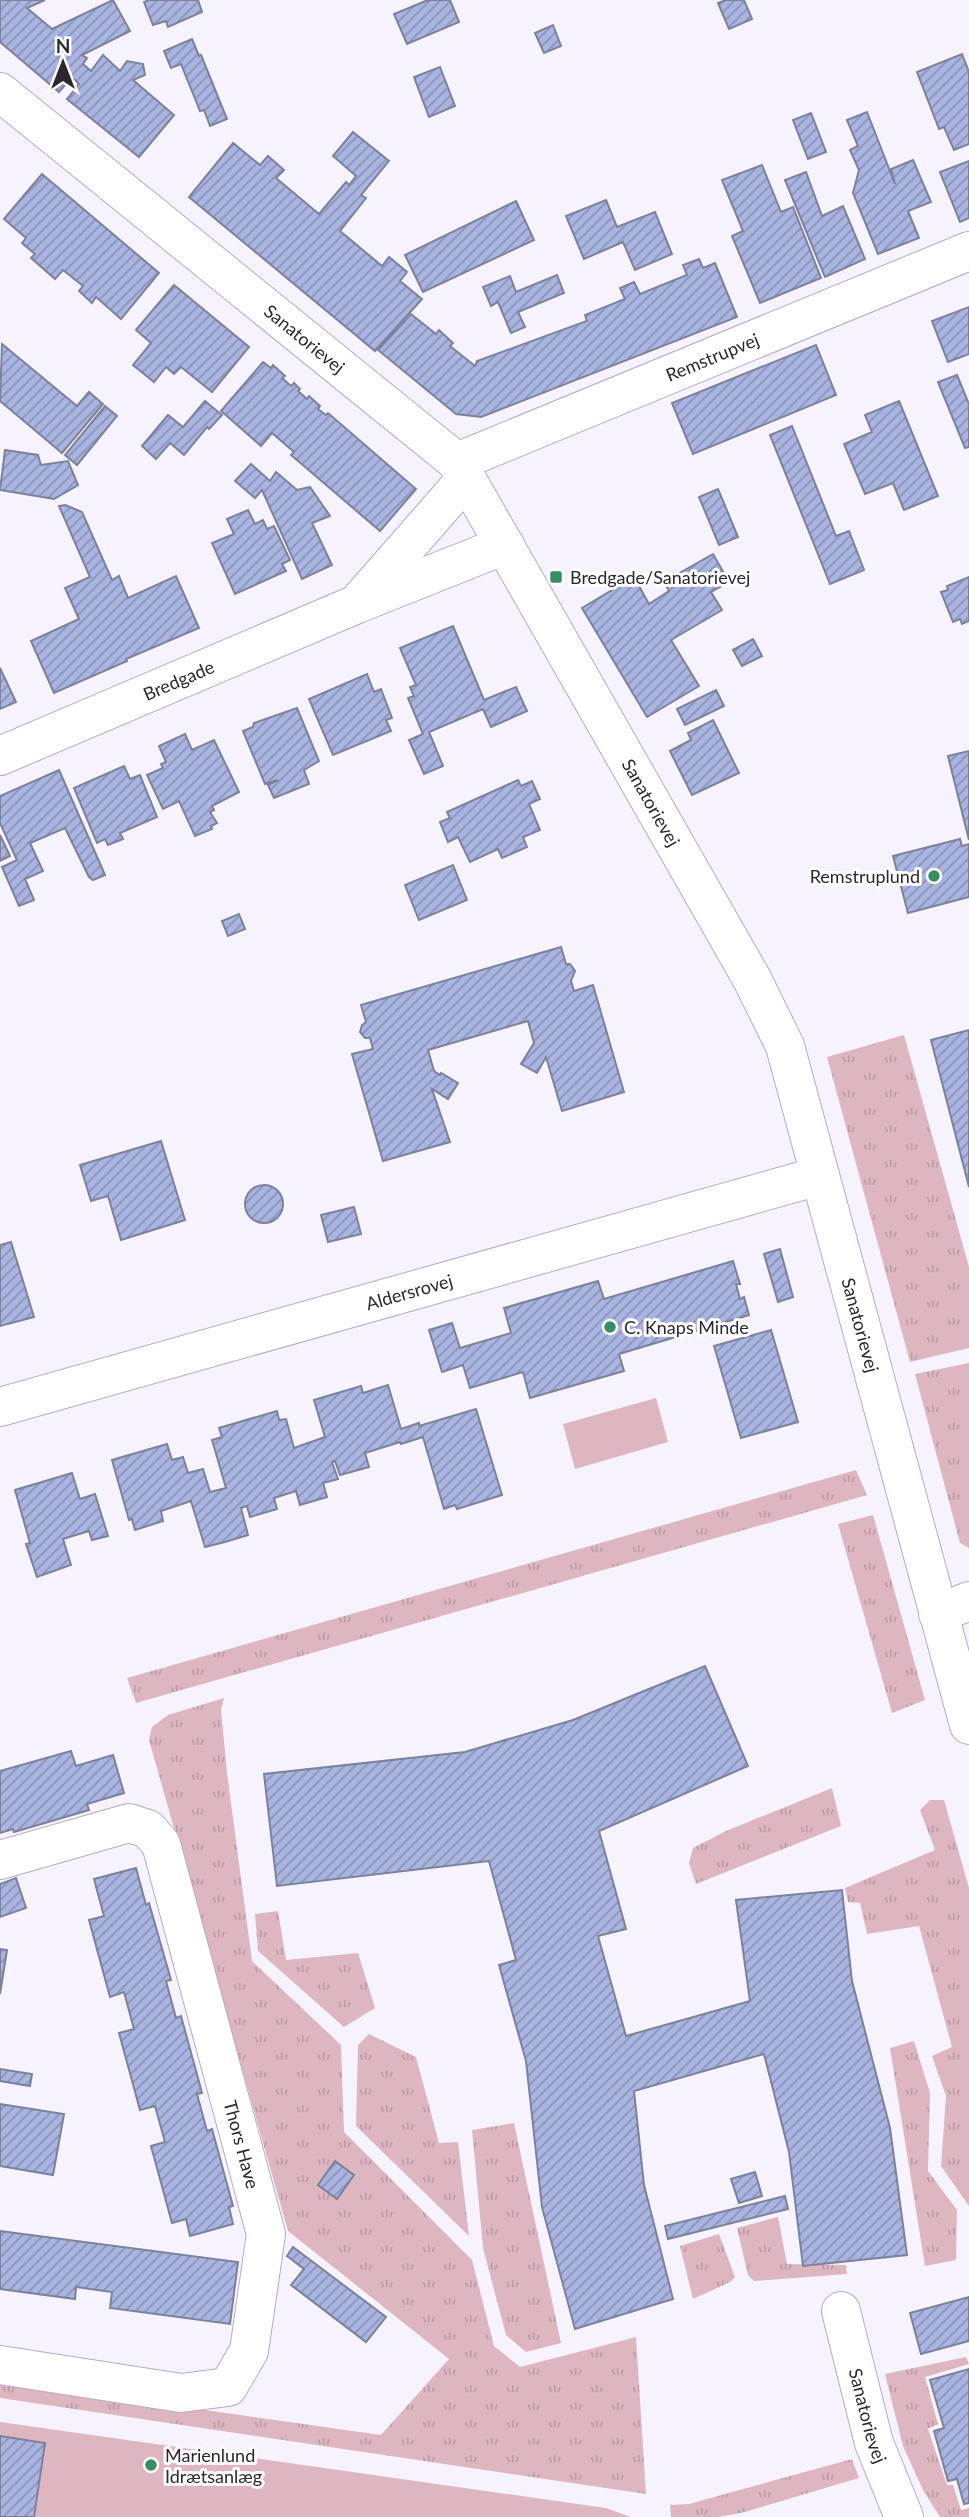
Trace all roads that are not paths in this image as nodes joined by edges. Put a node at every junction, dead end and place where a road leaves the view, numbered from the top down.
1 (0, 92) edge
2 (969, 251) edge
3 (461, 470) junction
4 (505, 545) junction
5 (357, 604) junction
6 (0, 756) edge
7 (819, 1176) junction
8 (0, 1407) edge
9 (954, 1607) edge
10 (969, 1725) edge
11 (0, 1860) edge
12 (841, 2311) dead end
13 (0, 2365) edge
14 (904, 2517) edge

1 - 3 street, Sanatorievej
2 - 3 street, Remstrupvej
3 - 4 street, Sanatorievej
3 - 5 street, Bredgade
4 - 5 street, Bredgade
4 - 7 street, Sanatorievej
5 - 6 street, Bredgade
7 - 8 street, Aldersrovej
7 - 9 street, Sanatorievej
9 - 10 street, Sanatorievej
11 - 13 street, Thors Have
12 - 14 street, Sanatorievej

